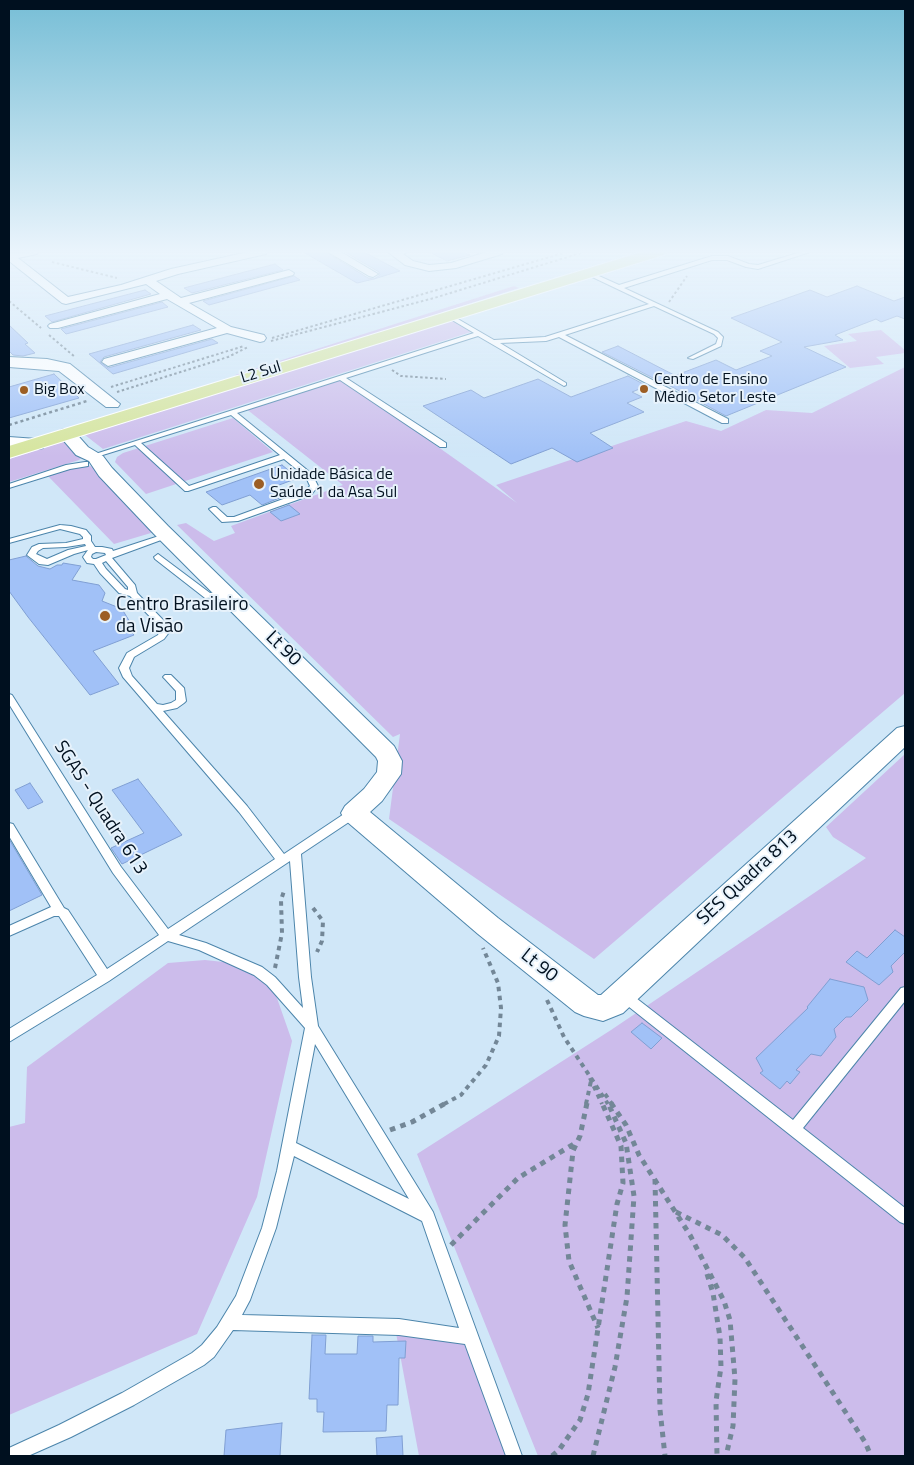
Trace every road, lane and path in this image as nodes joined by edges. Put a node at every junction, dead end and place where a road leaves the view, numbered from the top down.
1 (33, 320) edge
2 (75, 320) edge
3 (210, 320) edge
4 (341, 320) edge
5 (351, 320) edge
6 (398, 320) edge
7 (433, 320) edge
8 (456, 320) edge
9 (608, 320) edge
10 (689, 320) edge
11 (54, 326) dead end
12 (327, 327) junction
13 (227, 330) junction
14 (331, 330) dead end
15 (298, 332) junction
16 (478, 334) junction
17 (561, 335) junction
18 (260, 342) junction
19 (492, 342) junction
20 (75, 357) dead end
21 (691, 358) dead end
22 (9, 362) edge
23 (108, 362) dead end
24 (37, 363) junction
25 (9, 371) edge
26 (224, 378) junction
27 (341, 378) junction
28 (564, 384) dead end
29 (194, 387) junction
30 (109, 392) junction
31 (232, 412) junction
32 (725, 421) dead end
33 (9, 425) edge
34 (67, 434) junction
35 (9, 436) edge
36 (9, 442) edge
37 (136, 443) junction
38 (37, 444) junction
39 (443, 445) dead end
40 (9, 452) edge
41 (285, 456) junction
42 (88, 461) junction
43 (9, 486) edge
44 (213, 509) dead end
45 (165, 533) junction
46 (9, 541) edge
47 (91, 546) junction
48 (108, 554) junction
49 (158, 558) dead end
50 (97, 562) junction
51 (133, 594) junction
52 (227, 594) junction
53 (168, 677) dead end
54 (9, 697) edge
55 (152, 706) junction
56 (905, 734) edge
57 (354, 813) junction
58 (9, 826) edge
59 (295, 852) junction
60 (282, 860) junction
61 (297, 873) junction
62 (60, 910) junction
63 (9, 931) edge
64 (485, 935) junction
65 (166, 936) junction
66 (493, 956) dead end
67 (105, 977) junction
68 (271, 981) junction
69 (905, 992) edge
70 (543, 994) dead end
71 (622, 994) junction
72 (586, 1003) joint
73 (312, 1027) junction
74 (9, 1036) edge
75 (580, 1060) junction
76 (586, 1069) junction
77 (591, 1082) junction
78 (794, 1129) junction
79 (378, 1135) junction
80 (578, 1142) junction
81 (289, 1146) junction
82 (655, 1179) junction
83 (676, 1212) junction
84 (428, 1217) junction
85 (905, 1217) edge
86 (440, 1256) junction
87 (704, 1263) junction
88 (229, 1322) junction
89 (598, 1329) junction
90 (471, 1337) junction
91 (9, 1456) edge
92 (514, 1456) edge
93 (552, 1456) edge
94 (593, 1456) edge
95 (665, 1456) edge
96 (717, 1456) edge
97 (726, 1456) edge
98 (871, 1456) edge

1 - 20 path
2 - 11 street
3 - 13 street
4 - 15 path
5 - 12 path
6 - 26 main road, L2 Sul
7 - 26 main road, L2 Sul
8 - 16 lane
9 - 17 lane
10 - 21 lane
12 - 14 path
12 - 15 path
13 - 18 street
13 - 23 street
15 - 18 path
16 - 19 lane
16 - 27 lane
17 - 19 lane
17 - 32 lane
18 - 30 path
18 - 30 path
19 - 28 lane
22 - 24 street
24 - 25 street
24 - 30 street
26 - 29 main road, L2 Sul
27 - 31 lane
27 - 39 lane
29 - 30 main road, L2 Sul
29 - 34 main road, L2 Sul
30 - 33 path
30 - 35 main road, L2 Sul
31 - 37 lane
31 - 41 lane
34 - 38 main road, L2 Sul
34 - 42 street, Lt 90
36 - 38 street
37 - 41 lane
37 - 42 lane
38 - 40 main road, L2 Sul
41 - 44 lane
42 - 43 lane
42 - 45 street, Lt 90
45 - 48 lane
45 - 52 street, Lt 90
46 - 47 lane
47 - 47 lane
47 - 48 lane
47 - 50 lane
48 - 50 lane
48 - 51 lane
49 - 52 lane
50 - 51 lane
51 - 55 lane
52 - 57 street, Lt 90
53 - 55 lane
54 - 65 lane, SGAS - Quadra 613
55 - 60 lane
56 - 71 street, SES Quadra 813
57 - 59 lane, Lt 90
57 - 64 street, Lt 90
58 - 62 lane
59 - 60 lane, Lt 90
59 - 61 lane
60 - 65 lane, Lt 90
61 - 68 path
61 - 73 lane
62 - 63 lane
62 - 67 lane
64 - 66 path
64 - 72 street, Lt 90
64 - 79 path
65 - 67 lane, Lt 90
65 - 68 lane
67 - 74 lane, Lt 90
68 - 73 lane
69 - 78 lane
70 - 75 path
71 - 72 street, SES Quadra 813
71 - 78 lane
73 - 79 lane
73 - 81 lane
75 - 76 path
75 - 82 path
76 - 77 path
76 - 94 path
77 - 80 path
77 - 89 path
78 - 85 lane
79 - 84 lane
80 - 86 path
80 - 89 path
81 - 84 lane
81 - 88 lane
82 - 83 path
82 - 95 path
83 - 87 path
83 - 98 path
84 - 86 lane
86 - 90 lane
87 - 96 path
87 - 97 path
88 - 90 lane
88 - 91 lane
89 - 93 path
90 - 92 lane

